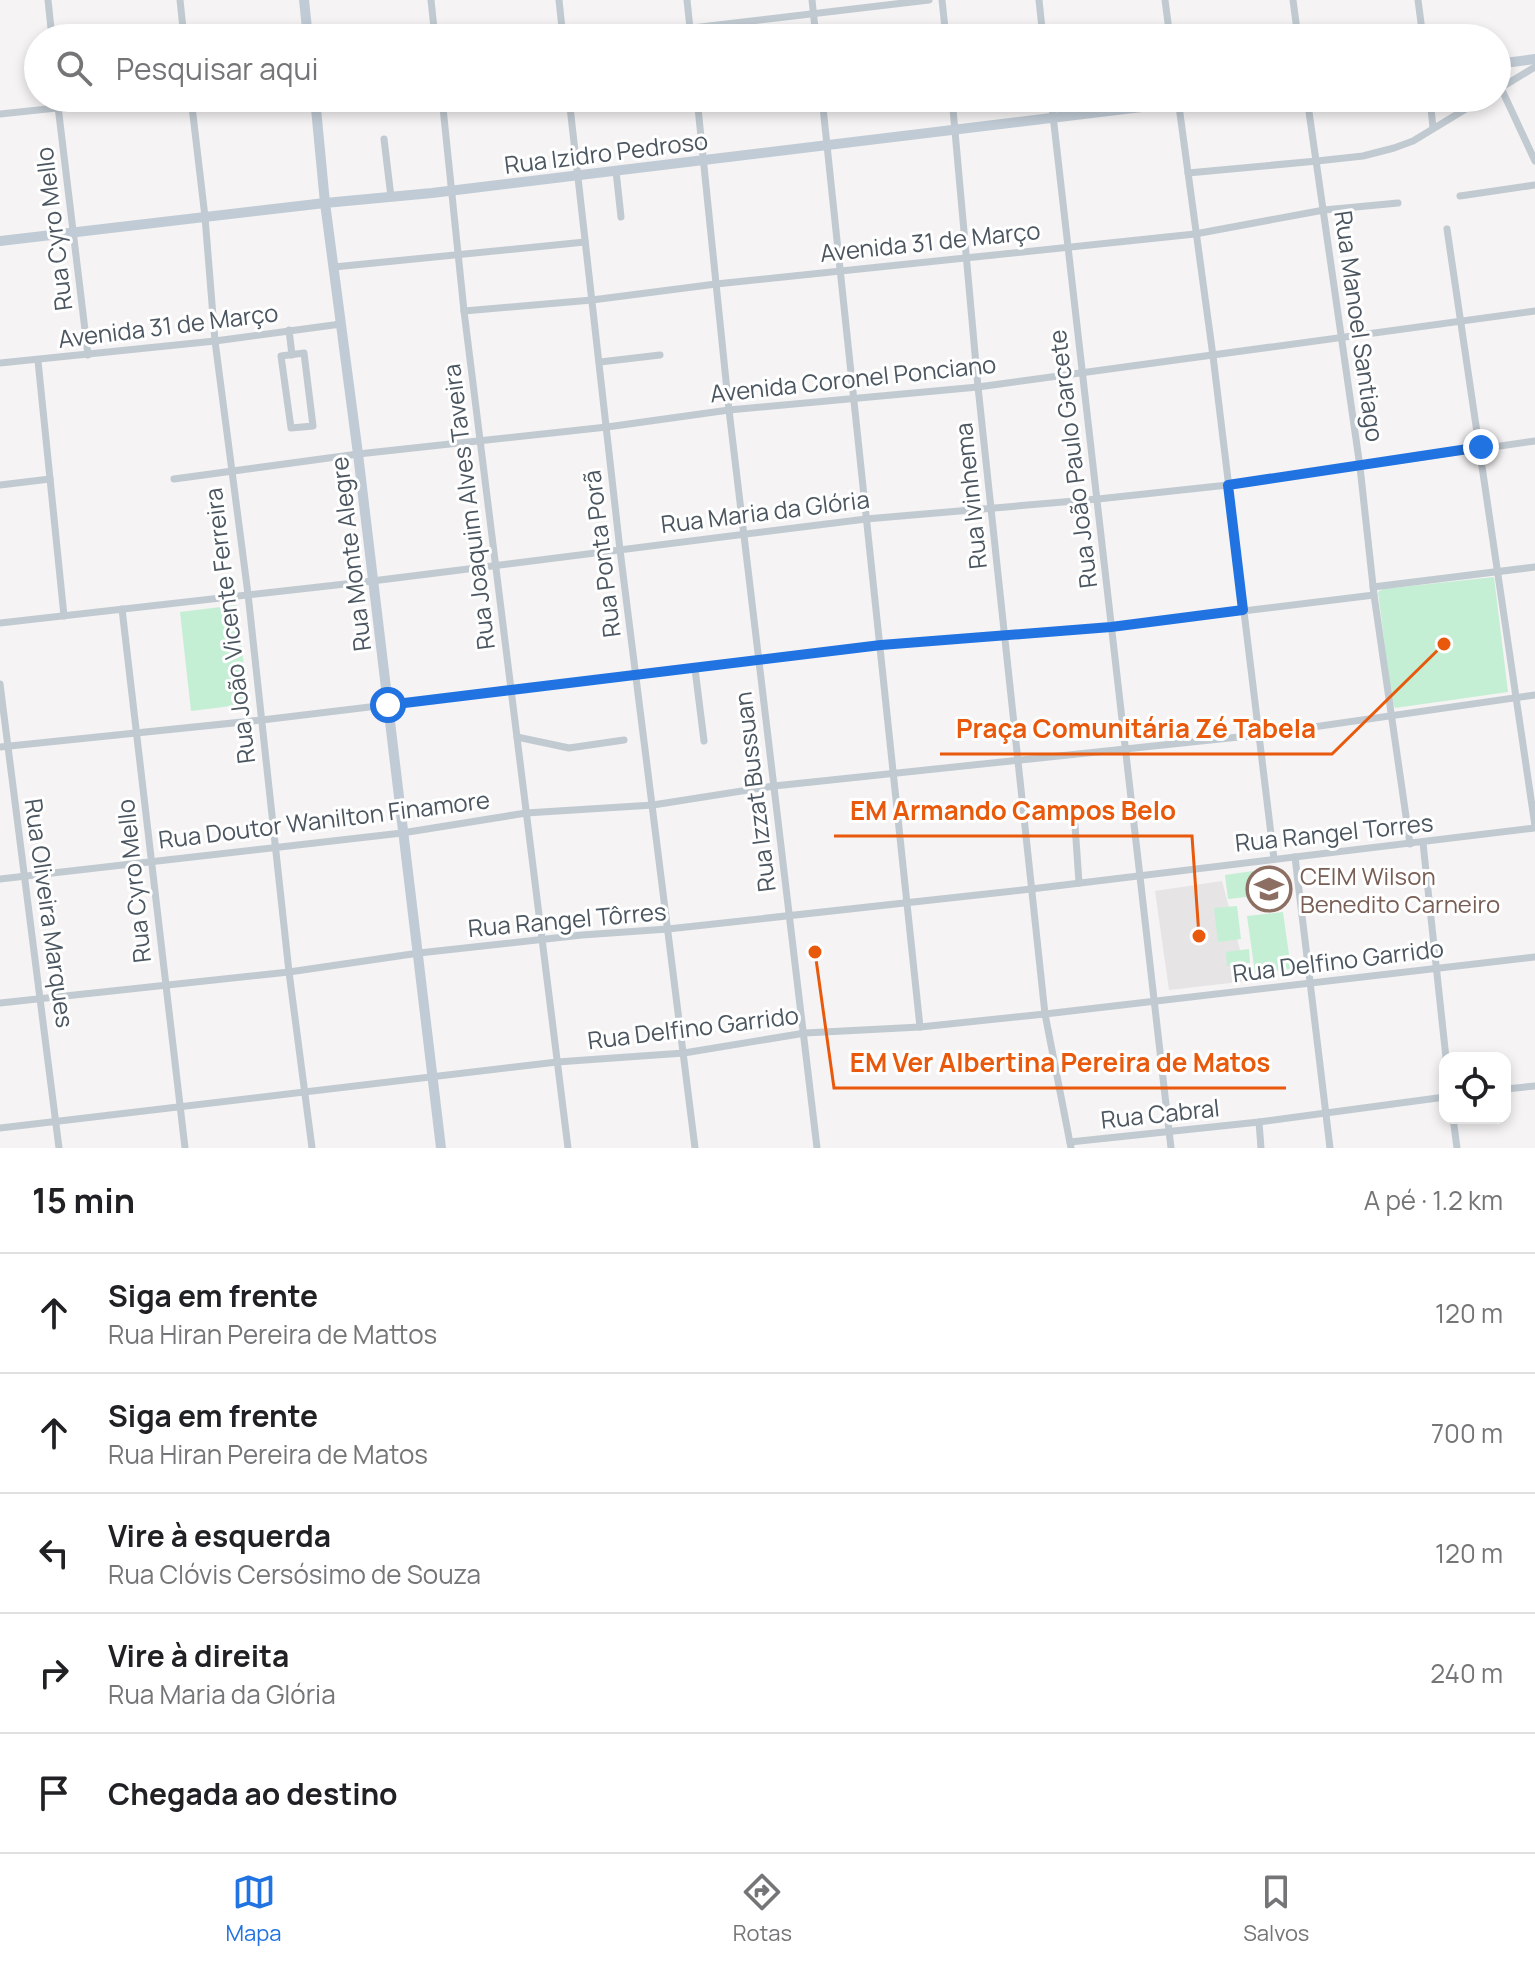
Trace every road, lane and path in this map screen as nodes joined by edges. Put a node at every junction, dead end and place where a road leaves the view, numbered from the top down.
1 (48, 0) edge
2 (180, 0) edge
3 (304, 0) edge
4 (431, 0) edge
5 (559, 0) edge
6 (687, 0) edge
7 (812, 0) edge
8 (929, 0) edge
9 (942, 0) edge
10 (1039, 0) edge
11 (1165, 0) edge
12 (1293, 0) edge
13 (1418, 0) edge
14 (813, 12) junction
15 (51, 24) edge
16 (183, 24) edge
17 (307, 24) edge
18 (434, 24) edge
19 (562, 24) edge
20 (690, 24) edge
21 (721, 24) edge
22 (814, 24) edge
23 (945, 24) edge
24 (1042, 24) edge
25 (1168, 24) edge
26 (1296, 24) edge
27 (1421, 24) edge
28 (1535, 59) edge
29 (1511, 62) edge
30 (1535, 67) edge
31 (1511, 82) edge
32 (29, 112) edge
33 (58, 112) edge
34 (193, 112) edge
35 (316, 112) edge
36 (444, 112) edge
37 (570, 112) edge
38 (698, 112) edge
39 (823, 112) edge
40 (954, 112) edge
41 (1052, 112) edge
42 (1095, 112) edge
43 (1180, 112) edge
44 (1309, 112) edge
45 (1431, 112) edge
46 (1460, 112) edge
47 (1510, 112) edge
48 (0, 114) edge
49 (1053, 118) junction
50 (1433, 128) junction
51 (956, 130) junction
52 (384, 139) dead end
53 (826, 145) junction
54 (703, 160) junction
55 (1317, 161) junction
56 (1535, 161) edge
57 (616, 171) junction
58 (1188, 173) junction
59 (577, 176) junction
60 (1535, 185) edge
61 (453, 191) junction
62 (1460, 196) dead end
63 (391, 197) junction
64 (325, 203) junction
65 (1398, 203) dead end
66 (1324, 210) junction
67 (205, 217) junction
68 (621, 217) dead end
69 (1447, 229) dead end
70 (73, 232) junction
71 (1195, 234) junction
72 (0, 241) edge
73 (585, 242) junction
74 (1067, 246) junction
75 (459, 255) junction
76 (967, 258) junction
77 (334, 267) junction
78 (840, 271) junction
79 (716, 284) junction
80 (592, 300) junction
81 (464, 311) junction
82 (1535, 311) edge
83 (1461, 321) junction
84 (341, 324) junction
85 (289, 330) junction
86 (1340, 336) junction
87 (215, 341) junction
88 (88, 355) junction
89 (292, 355) junction
90 (660, 355) dead end
91 (1213, 356) junction
92 (38, 361) junction
93 (600, 362) junction
94 (0, 363) edge
95 (1081, 372) junction
96 (978, 387) junction
97 (853, 399) junction
98 (729, 410) junction
99 (607, 427) junction
100 (480, 439) junction
101 (1535, 441) edge
102 (1481, 447) junction
103 (358, 454) junction
104 (1360, 467) junction
105 (231, 472) junction
106 (50, 479) junction
107 (174, 479) dead end
108 (0, 485) edge
109 (1228, 485) junction
110 (1098, 499) junction
111 (992, 509) junction
112 (866, 519) junction
113 (744, 534) junction
114 (620, 549) junction
115 (496, 565) junction
116 (1535, 567) edge
117 (1499, 572) junction
118 (372, 581) junction
119 (1374, 591) junction
120 (248, 594) junction
121 (122, 609) junction
122 (1243, 610) junction
123 (64, 616) junction
124 (0, 623) edge
125 (1111, 627) junction
126 (1006, 635) junction
127 (881, 645) junction
128 (759, 662) junction
129 (695, 669) junction
130 (636, 676) junction
131 (0, 684) edge
132 (510, 690) junction
133 (1535, 695) edge
134 (1517, 698) junction
135 (388, 705) junction
136 (1390, 716) junction
137 (262, 720) junction
138 (137, 733) junction
139 (1258, 735) junction
140 (517, 737) junction
141 (624, 740) dead end
142 (704, 741) dead end
143 (4, 747) edge
144 (1124, 751) junction
145 (1017, 761) junction
146 (892, 772) junction
147 (774, 786) junction
148 (653, 805) junction
149 (526, 813) junction
150 (1075, 825) dead end
151 (1535, 827) edge
152 (402, 833) junction
153 (1423, 843) junction
154 (1410, 844) junction
155 (276, 847) junction
156 (1295, 857) junction
157 (1274, 859) junction
158 (151, 861) junction
159 (26, 875) junction
160 (1138, 875) junction
161 (0, 879) edge
162 (1079, 883) junction
163 (1031, 889) junction
164 (907, 901) junction
165 (788, 915) junction
166 (668, 929) junction
167 (541, 940) junction
168 (419, 953) junction
169 (1535, 957) edge
170 (1436, 968) junction
171 (289, 972) junction
172 (1310, 983) junction
173 (165, 985) junction
174 (41, 999) junction
175 (1154, 1000) junction
176 (0, 1003) edge
177 (1045, 1014) junction
178 (920, 1027) junction
179 (805, 1033) junction
180 (1445, 1052) edge
181 (684, 1053) junction
182 (557, 1062) junction
183 (433, 1078) junction
184 (1535, 1086) edge
185 (1511, 1088) edge
186 (306, 1092) junction
187 (1439, 1098) edge
188 (180, 1106) junction
189 (1326, 1113) junction
190 (1259, 1122) junction
191 (56, 1123) junction
192 (1454, 1124) edge
193 (0, 1128) edge
194 (1169, 1132) junction
195 (1071, 1145) edge
196 (59, 1148) edge
197 (185, 1148) edge
198 (312, 1148) edge
199 (441, 1148) edge
200 (568, 1148) edge
201 (695, 1148) edge
202 (817, 1148) edge
203 (1171, 1148) edge
204 (1261, 1148) edge
205 (1330, 1148) edge
206 (1457, 1148) edge

1 - 15 street
2 - 16 street
3 - 17 street
4 - 18 street
5 - 19 street
6 - 20 street
7 - 14 street
8 - 14 street
9 - 23 street
10 - 24 street
11 - 25 street
12 - 26 street
13 - 27 street
14 - 21 street
14 - 22 street
28 - 29 street
30 - 31 street
32 - 48 street
33 - 70 street, Rua Cyro Mello
34 - 67 street, Rua João Vicente Ferreira
35 - 64 street, Rua Monte Alegre
36 - 61 street, Rua Joaquim Alves Taveira
37 - 59 street, Rua Ponta Porã
38 - 54 street, Rua Izzat Bussuan
39 - 53 street
40 - 51 street, Rua Ivinhema
41 - 49 street, Rua João Paulo Garcete
42 - 49 street, Rua Izidro Pedroso
43 - 58 street
44 - 55 street, Rua Manoel Santiago
45 - 50 street
46 - 50 street
47 - 56 street
49 - 51 street, Rua Izidro Pedroso
49 - 74 street, Rua João Paulo Garcete
50 - 55 street
51 - 53 street, Rua Izidro Pedroso
51 - 76 street, Rua Ivinhema
52 - 63 street
53 - 54 street, Rua Izidro Pedroso
53 - 78 street
54 - 57 street, Rua Izidro Pedroso
54 - 79 street, Rua Izzat Bussuan
55 - 58 street
55 - 66 street, Rua Manoel Santiago
57 - 59 street, Rua Izidro Pedroso
57 - 68 street
58 - 71 street
59 - 61 street, Rua Izidro Pedroso
59 - 73 street, Rua Ponta Porã
60 - 62 street
61 - 63 street, Rua Izidro Pedroso
61 - 75 street, Rua Joaquim Alves Taveira
63 - 64 street, Rua Izidro Pedroso
64 - 67 street, Rua Izidro Pedroso
64 - 77 street, Rua Monte Alegre
65 - 66 street, Avenida 31 de Março
66 - 71 street, Avenida 31 de Março
66 - 86 street, Rua Manoel Santiago
67 - 70 street, Rua Izidro Pedroso
67 - 87 street, Rua João Vicente Ferreira
69 - 83 street
70 - 72 street, Rua Izidro Pedroso
70 - 88 street, Rua Cyro Mello
71 - 74 street, Avenida 31 de Março
71 - 91 street
73 - 75 street
73 - 80 street, Rua Ponta Porã
74 - 76 street, Avenida 31 de Março
74 - 95 street, Rua João Paulo Garcete
75 - 77 street
75 - 81 street, Rua Joaquim Alves Taveira
76 - 78 street, Avenida 31 de Março
76 - 96 street, Rua Ivinhema
77 - 84 street, Rua Monte Alegre
78 - 79 street, Avenida 31 de Março
78 - 97 street
79 - 80 street, Avenida 31 de Março
79 - 98 street, Rua Izzat Bussuan
80 - 81 street, Avenida 31 de Março
80 - 93 street, Rua Ponta Porã
81 - 100 street, Rua Joaquim Alves Taveira
82 - 83 street, Avenida Coronel Ponciano
83 - 86 street, Avenida Coronel Ponciano
83 - 102 street
84 - 85 street, Avenida 31 de Março
84 - 103 street, Rua Monte Alegre
85 - 87 street, Avenida 31 de Março
85 - 89 street
86 - 91 street, Avenida Coronel Ponciano
86 - 104 street, Rua Manoel Santiago
87 - 88 street, Avenida 31 de Março
87 - 105 street, Rua João Vicente Ferreira
88 - 92 street, Avenida 31 de Março
89 - 89 street
90 - 93 street
91 - 95 street, Avenida Coronel Ponciano
91 - 109 street
92 - 94 street, Avenida 31 de Março
92 - 106 street
93 - 99 street, Rua Ponta Porã
95 - 96 street, Avenida Coronel Ponciano
95 - 110 street, Rua João Paulo Garcete
96 - 97 street, Avenida Coronel Ponciano
96 - 111 street, Rua Ivinhema
97 - 98 street, Avenida Coronel Ponciano
97 - 112 street
98 - 99 street, Avenida Coronel Ponciano
98 - 113 street, Rua Izzat Bussuan
99 - 100 street, Avenida Coronel Ponciano
99 - 114 street, Rua Ponta Porã
100 - 103 street, Avenida Coronel Ponciano
100 - 115 street, Rua Joaquim Alves Taveira
101 - 102 street, Rua Maria da Glória
102 - 104 street, Rua Maria da Glória
102 - 117 street
103 - 105 street, Avenida Coronel Ponciano
103 - 118 street, Rua Monte Alegre
104 - 109 street, Rua Maria da Glória
104 - 119 street, Rua Manoel Santiago
105 - 107 street, Avenida Coronel Ponciano
105 - 120 street, Rua João Vicente Ferreira
106 - 108 street
106 - 123 street
109 - 110 street, Rua Maria da Glória
109 - 122 street
110 - 111 street, Rua Maria da Glória
110 - 125 street, Rua João Paulo Garcete
111 - 112 street, Rua Maria da Glória
111 - 126 street, Rua Ivinhema
112 - 113 street, Rua Maria da Glória
112 - 127 street
113 - 114 street, Rua Maria da Glória
113 - 128 street, Rua Izzat Bussuan
114 - 115 street, Rua Maria da Glória
114 - 130 street, Rua Ponta Porã
115 - 118 street, Rua Maria da Glória
115 - 132 street, Rua Joaquim Alves Taveira
116 - 117 street
117 - 119 street
117 - 134 street
118 - 120 street, Rua Maria da Glória
118 - 135 street, Rua Monte Alegre
119 - 122 street
119 - 136 street, Rua Manoel Santiago
120 - 121 street, Rua Maria da Glória
120 - 137 street, Rua João Vicente Ferreira
121 - 123 street, Rua Maria da Glória
121 - 138 street, Rua Cyro Mello
122 - 125 street
122 - 139 street
123 - 124 street, Rua Maria da Glória
125 - 126 street
125 - 144 street, Rua João Paulo Garcete
126 - 127 street
126 - 145 street, Rua Ivinhema
127 - 128 street
127 - 146 street
128 - 129 street
128 - 147 street, Rua Izzat Bussuan
129 - 130 street
129 - 142 street
130 - 132 street
130 - 148 street, Rua Ponta Porã
131 - 143 street, Rua Oliveira Marques
132 - 135 street
132 - 140 street, Rua Joaquim Alves Taveira
133 - 134 street, Rua Doutor Wanilton Finamore
134 - 136 street, Rua Doutor Wanilton Finamore
134 - 151 street
135 - 137 street
135 - 152 street, Rua Monte Alegre
136 - 139 street, Rua Doutor Wanilton Finamore
136 - 154 street, Rua Manoel Santiago
137 - 138 street
137 - 155 street, Rua João Vicente Ferreira
138 - 143 street
138 - 158 street, Rua Cyro Mello
139 - 144 street, Rua Doutor Wanilton Finamore
139 - 157 street
140 - 141 street
140 - 149 street, Rua Joaquim Alves Taveira
143 - 159 street, Rua Oliveira Marques
144 - 145 street, Rua Doutor Wanilton Finamore
144 - 160 street, Rua João Paulo Garcete
145 - 146 street, Rua Doutor Wanilton Finamore
145 - 163 street, Rua Ivinhema
146 - 147 street, Rua Doutor Wanilton Finamore
146 - 164 street
147 - 148 street, Rua Doutor Wanilton Finamore
147 - 165 street, Rua Izzat Bussuan
148 - 149 street, Rua Doutor Wanilton Finamore
148 - 166 street, Rua Ponta Porã
149 - 152 street, Rua Doutor Wanilton Finamore
149 - 167 street, Rua Joaquim Alves Taveira
150 - 162 street
151 - 153 street, Rua Rangel Torres
152 - 155 street, Rua Doutor Wanilton Finamore
152 - 168 street, Rua Monte Alegre
153 - 154 street, Rua Rangel Torres
153 - 170 street
154 - 156 street, Rua Rangel Torres
155 - 158 street, Rua Doutor Wanilton Finamore
155 - 171 street, Rua João Vicente Ferreira
156 - 157 street, Rua Rangel Torres
156 - 172 street
157 - 160 street, Rua Rangel Torres
158 - 159 street, Rua Doutor Wanilton Finamore
158 - 173 street, Rua Cyro Mello
159 - 161 street, Rua Doutor Wanilton Finamore
159 - 174 street, Rua Oliveira Marques
160 - 162 street, Rua Rangel Tôrres
160 - 175 street, Rua João Paulo Garcete
162 - 163 street, Rua Rangel Tôrres
163 - 164 street, Rua Rangel Tôrres
163 - 177 street, Rua Ivinhema
164 - 165 street, Rua Rangel Tôrres
164 - 178 street
165 - 166 street, Rua Rangel Tôrres
165 - 179 street, Rua Izzat Bussuan
166 - 167 street, Rua Rangel Tôrres
166 - 181 street, Rua Ponta Porã
167 - 168 street, Rua Rangel Tôrres
167 - 182 street, Rua Joaquim Alves Taveira
168 - 171 street, Rua Rangel Tôrres
168 - 183 street, Rua Monte Alegre
169 - 170 street, Rua Delfino Garrido
170 - 172 street, Rua Delfino Garrido
170 - 180 street
171 - 173 street, Rua Rangel Tôrres
171 - 186 street, Rua João Vicente Ferreira
172 - 175 street, Rua Delfino Garrido
172 - 189 street
173 - 174 street, Rua Rangel Tôrres
173 - 188 street, Rua Cyro Mello
174 - 176 street, Rua Rangel Tôrres
174 - 191 street, Rua Oliveira Marques
175 - 177 street, Rua Delfino Garrido
175 - 194 street, Rua João Paulo Garcete
177 - 178 street, Rua Delfino Garrido
177 - 195 street, Rua Ivinhema
178 - 179 street, Rua Delfino Garrido
179 - 181 street, Rua Delfino Garrido
179 - 202 street, Rua Izzat Bussuan
181 - 182 street, Rua Delfino Garrido
181 - 201 street, Rua Ponta Porã
182 - 183 street, Rua Delfino Garrido
182 - 200 street, Rua Joaquim Alves Taveira
183 - 186 street, Rua Delfino Garrido
183 - 199 street, Rua Monte Alegre
184 - 185 street
186 - 188 street, Rua Delfino Garrido
186 - 198 street, Rua João Vicente Ferreira
187 - 189 street, Rua Cabral
188 - 191 street, Rua Delfino Garrido
188 - 197 street, Rua Cyro Mello
189 - 190 street, Rua Cabral
189 - 205 street
190 - 194 street, Rua Cabral
190 - 204 street
191 - 193 street, Rua Delfino Garrido
191 - 196 street, Rua Oliveira Marques
192 - 206 street
194 - 195 street, Rua Cabral
194 - 203 street, Rua João Paulo Garcete

